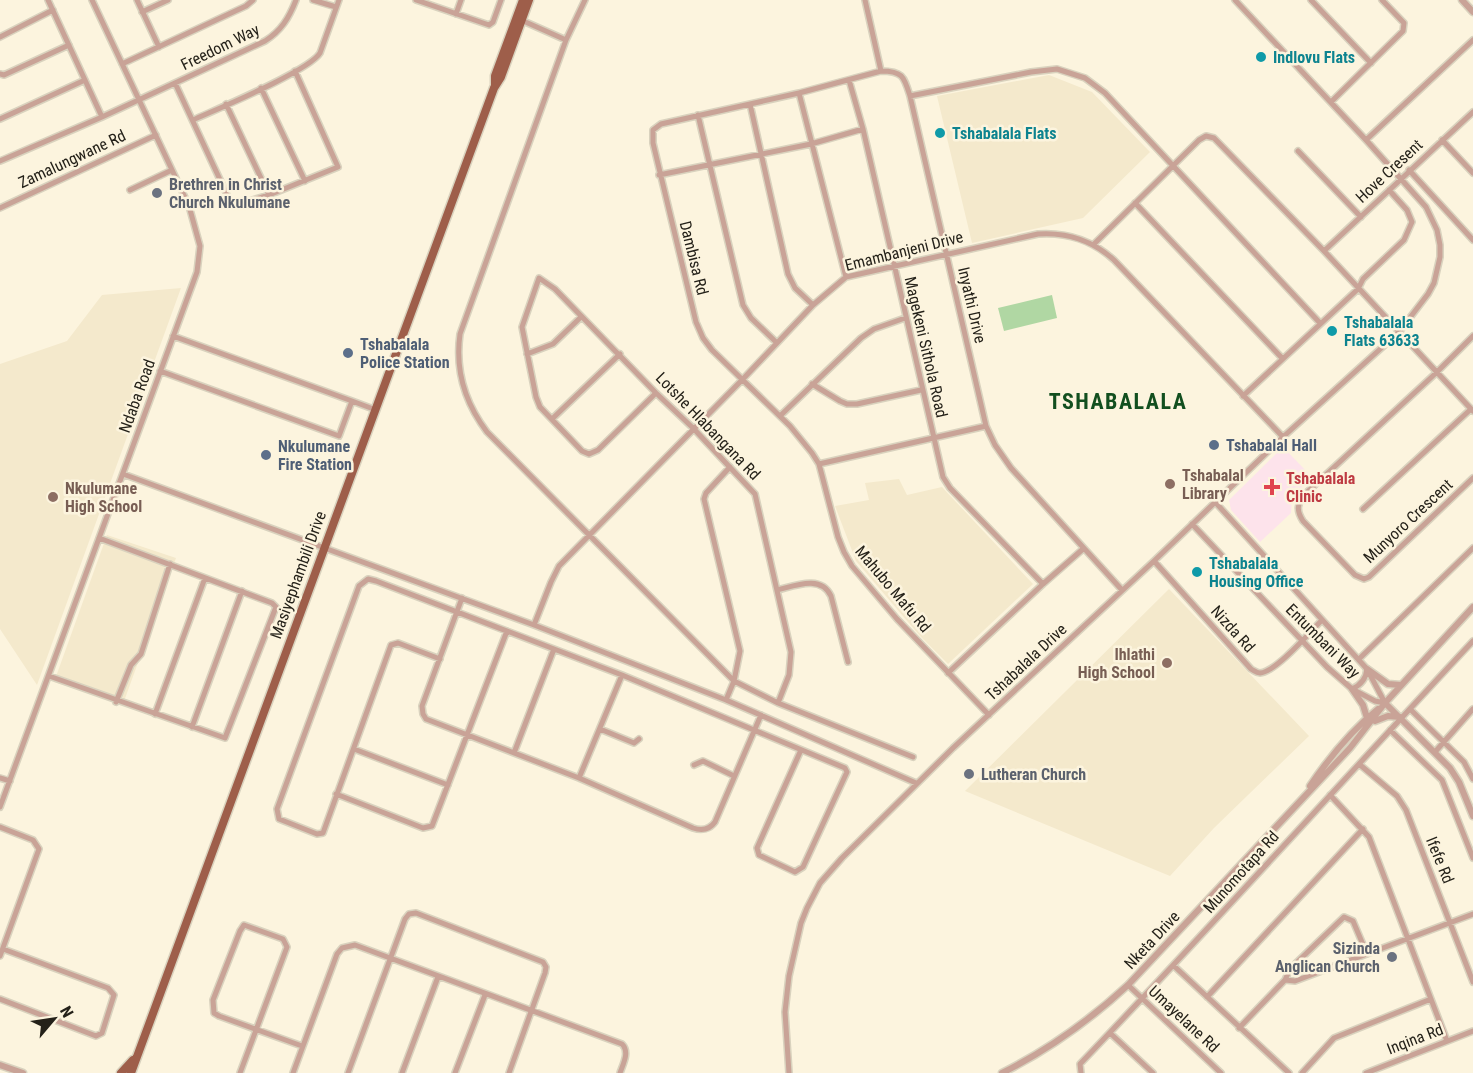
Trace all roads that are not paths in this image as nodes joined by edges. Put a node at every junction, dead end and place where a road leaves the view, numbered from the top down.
1 (48, 0) edge
2 (92, 0) edge
3 (137, 0) edge
4 (168, 0) edge
5 (253, 0) edge
6 (296, 0) edge
7 (313, 0) edge
8 (339, 0) edge
9 (461, 0) edge
10 (501, 0) edge
11 (523, 0) edge
12 (529, 0) edge
13 (585, 0) edge
14 (865, 0) edge
15 (1235, 0) edge
16 (1311, 0) edge
17 (1382, 0) edge
18 (1462, 0) edge
19 (419, 1) edge
20 (336, 7) junction
21 (53, 10) junction
22 (142, 12) junction
23 (1473, 12) edge
24 (456, 14) junction
25 (519, 19) junction
26 (0, 37) edge
27 (566, 40) junction
28 (1473, 40) edge
29 (69, 45) junction
30 (159, 47) junction
31 (1371, 63) junction
32 (122, 64) junction
33 (295, 71) junction
34 (881, 71) junction
35 (0, 74) edge
36 (85, 80) junction
37 (849, 80) junction
38 (175, 83) junction
39 (261, 88) junction
40 (799, 93) junction
41 (910, 96) junction
42 (139, 100) junction
43 (1331, 102) junction
44 (226, 104) junction
45 (750, 104) junction
46 (1473, 112) edge
47 (699, 115) junction
48 (102, 117) junction
49 (0, 119) edge
50 (193, 120) junction
51 (863, 129) junction
52 (156, 135) junction
53 (1366, 140) junction
54 (1442, 140) junction
55 (811, 144) junction
56 (1298, 151) dead end
57 (761, 154) junction
58 (0, 161) edge
59 (711, 164) junction
60 (1172, 166) junction
61 (172, 170) junction
62 (1409, 170) junction
63 (1473, 173) edge
64 (659, 175) junction
65 (1401, 178) junction
66 (305, 181) junction
67 (130, 190) dead end
68 (1389, 190) junction
69 (269, 195) junction
70 (1135, 203) junction
71 (0, 208) edge
72 (1360, 217) junction
73 (1473, 240) edge
74 (1094, 244) junction
75 (1324, 251) junction
76 (946, 254) junction
77 (894, 266) junction
78 (846, 277) junction
79 (1358, 289) junction
80 (813, 305) junction
81 (581, 317) junction
82 (905, 318) junction
83 (1320, 323) junction
84 (1399, 332) junction
85 (173, 336) junction
86 (1473, 336) edge
87 (777, 344) junction
88 (527, 354) junction
89 (620, 354) junction
90 (1282, 358) junction
91 (160, 370) junction
92 (1436, 373) junction
93 (742, 380) junction
94 (812, 384) junction
95 (921, 390) junction
96 (656, 393) junction
97 (1243, 396) junction
98 (352, 401) junction
99 (376, 410) junction
100 (1472, 410) edge
101 (780, 416) junction
102 (552, 419) junction
103 (986, 426) junction
104 (693, 428) junction
105 (1283, 437) junction
106 (933, 439) junction
107 (819, 465) junction
108 (730, 467) junction
109 (123, 474) junction
110 (1473, 478) edge
111 (1216, 503) junction
112 (1363, 509) dead end
113 (1192, 525) junction
114 (590, 537) junction
115 (99, 538) junction
116 (325, 548) junction
117 (1473, 548) edge
118 (1083, 549) junction
119 (1154, 561) junction
120 (170, 564) junction
121 (206, 578) junction
122 (1043, 584) junction
123 (777, 590) junction
124 (1122, 590) junction
125 (242, 591) junction
126 (462, 598) junction
127 (1473, 607) edge
128 (457, 612) junction
129 (1322, 620) junction
130 (534, 625) junction
131 (507, 631) junction
132 (1301, 641) junction
133 (1473, 641) edge
134 (554, 649) junction
135 (440, 659) junction
136 (1359, 659) junction
137 (848, 662) dead end
138 (1367, 669) junction
139 (948, 673) junction
140 (622, 675) junction
141 (49, 676) junction
142 (734, 681) junction
143 (1401, 685) junction
144 (1352, 689) junction
145 (726, 700) junction
146 (116, 702) junction
147 (778, 703) junction
148 (1385, 703) junction
149 (1410, 709) junction
150 (1473, 709) edge
151 (155, 714) junction
152 (761, 715) junction
153 (989, 715) junction
154 (1401, 717) junction
155 (1369, 721) junction
156 (192, 727) junction
157 (600, 729) junction
158 (753, 729) junction
159 (1389, 730) junction
160 (467, 734) junction
161 (639, 739) dead end
162 (1444, 741) junction
163 (354, 749) junction
164 (801, 750) junction
165 (1435, 752) junction
166 (514, 753) junction
167 (914, 757) dead end
168 (1359, 764) junction
169 (694, 765) dead end
170 (734, 776) junction
171 (0, 777) edge
172 (579, 778) junction
173 (1473, 778) edge
174 (10, 781) junction
175 (916, 783) junction
176 (448, 785) junction
177 (336, 794) junction
178 (1330, 795) junction
179 (0, 807) edge
180 (1473, 816) edge
181 (0, 827) edge
182 (1363, 829) junction
183 (1473, 858) edge
184 (1473, 914) edge
185 (1451, 922) junction
186 (1408, 939) junction
187 (3, 949) junction
188 (1367, 954) junction
189 (0, 956) edge
190 (391, 958) junction
191 (1174, 966) junction
192 (438, 977) junction
193 (1285, 980) junction
194 (1473, 982) edge
195 (1128, 986) junction
196 (484, 995) junction
197 (1206, 997) junction
198 (1142, 998) junction
199 (0, 999) edge
200 (1431, 999) junction
201 (530, 1011) junction
202 (1239, 1028) junction
203 (256, 1030) junction
204 (1473, 1031) edge
205 (1110, 1033) junction
206 (1447, 1041) junction
207 (302, 1046) junction
208 (138, 1056) junction
209 (0, 1065) edge
210 (1080, 1072) edge
211 (23, 1073) edge
212 (121, 1073) edge
213 (131, 1073) edge
214 (139, 1073) edge
215 (240, 1073) edge
216 (293, 1073) edge
217 (348, 1073) edge
218 (402, 1073) edge
219 (455, 1073) edge
220 (509, 1073) edge
221 (620, 1073) edge
222 (789, 1073) edge
223 (1002, 1073) edge
224 (1154, 1073) edge
225 (1221, 1073) edge
226 (1289, 1073) edge
227 (1302, 1073) edge
228 (1366, 1073) edge

1 - 21 street
2 - 32 street, Ndaba Road
3 - 22 street
4 - 22 street
5 - 30 street
6 - 38 street, Freedom Way
7 - 20 street
8 - 20 street
9 - 24 street
10 - 24 street
11 - 25 main road, Masiyephambili Drive
12 - 25 main road, Masiyephambili Drive
13 - 27 street
14 - 34 street
15 - 43 street, Tshabalala Drive
16 - 31 street
17 - 31 street
18 - 23 street
19 - 24 street
20 - 33 street
21 - 26 street
21 - 29 street
22 - 30 street
25 - 27 street
25 - 99 main road, Masiyephambili Drive
27 - 114 street
28 - 53 street
29 - 35 street
29 - 36 street
30 - 32 street
31 - 43 street
32 - 42 street, Ndaba Road
33 - 39 street
33 - 66 street
34 - 37 street
34 - 41 street, Inyathi Drive
36 - 48 street
36 - 49 street
37 - 40 street
37 - 51 street, Magekeni Sithola Road
38 - 42 street, Freedom Way
38 - 50 street
39 - 44 street
39 - 66 street
40 - 45 street
40 - 55 street
41 - 60 street
41 - 76 street, Inyathi Drive
42 - 48 street, Freedom Way
42 - 52 street, Ndaba Road
43 - 53 street, Tshabalala Drive
44 - 50 street
44 - 69 street
45 - 47 street
45 - 57 street
46 - 54 street, Hove Cresent
47 - 59 street
47 - 64 street, Dambisa Rd
48 - 58 street, Freedom Way
50 - 69 street
51 - 55 street
51 - 77 street, Magekeni Sithola Road
52 - 61 street, Ndaba Road
52 - 71 street, Zamalungwane Rd
53 - 65 street, Tshabalala Drive
54 - 62 street, Hove Cresent
54 - 63 street
55 - 57 street
55 - 78 street
56 - 72 street
57 - 59 street
57 - 80 street
59 - 64 street
59 - 87 street
60 - 70 street
60 - 75 street
60 - 83 street
61 - 67 street
61 - 85 street, Ndaba Road
62 - 65 street, Hove Cresent
62 - 73 street
64 - 93 street, Dambisa Rd
65 - 68 street, Hove Cresent
65 - 84 street, Tshabalala Drive
66 - 69 street
68 - 72 street, Hove Cresent
68 - 79 street
70 - 74 street
70 - 90 street
72 - 75 street, Hove Cresent
74 - 76 street, Emambanjeni Drive
74 - 97 street, Emambanjeni Drive
75 - 79 street
76 - 77 street, Emambanjeni Drive
76 - 103 street, Inyathi Drive
77 - 78 street, Emambanjeni Drive
77 - 82 street, Magekeni Sithola Road
78 - 80 street, Emambanjeni Drive
79 - 83 street
79 - 84 street
80 - 87 street, Emambanjeni Drive
81 - 88 street
81 - 88 street, Lotshe Hlabangana Rd
81 - 89 street, Lotshe Hlabangana Rd
82 - 94 street
82 - 95 street, Magekeni Sithola Road
83 - 90 street
84 - 92 street
84 - 105 street, Tshabalala Drive
85 - 91 street, Ndaba Road
85 - 98 street
86 - 92 street
87 - 93 street, Emambanjeni Drive
88 - 102 street
89 - 96 street, Lotshe Hlabangana Rd
89 - 102 street
90 - 97 street
91 - 98 street
91 - 109 street, Ndaba Road
92 - 100 street
92 - 110 street, Munyoro Crescent
93 - 101 street, Mahubo Mafu Rd
93 - 104 street, Emambanjeni Drive
94 - 95 street
94 - 101 street
95 - 106 street, Magekeni Sithola Road
96 - 102 street
96 - 104 street, Lotshe Hlabangana Rd
97 - 105 street, Emambanjeni Drive
98 - 99 street
99 - 116 main road, Masiyephambili Drive
100 - 112 street
101 - 107 street, Mahubo Mafu Rd
103 - 106 street
103 - 118 street, Inyathi Drive
104 - 108 street, Lotshe Hlabangana Rd
104 - 114 street, Emambanjeni Drive
105 - 111 street, Tshabalala Drive
106 - 107 street
106 - 122 street, Magekeni Sithola Road
107 - 139 street, Mahubo Mafu Rd
108 - 123 street, Lotshe Hlabangana Rd
108 - 142 street
109 - 115 street, Ndaba Road
109 - 116 street
111 - 113 street, Tshabalala Drive
111 - 129 street, Entumbani Way
113 - 119 street, Tshabalala Drive
113 - 132 street, Entumbani Way
114 - 130 street, Emambanjeni Drive
114 - 142 street
115 - 120 street
115 - 141 street, Ndaba Road
116 - 126 street
116 - 208 main road, Masiyephambili Drive
117 - 136 street
118 - 122 street
118 - 124 street, Inyathi Drive
119 - 124 street, Tshabalala Drive
119 - 132 street, Nizda Rd
120 - 121 street
120 - 146 street
121 - 125 street
121 - 151 street
122 - 139 street
123 - 137 street
123 - 147 street, Lotshe Hlabangana Rd
124 - 153 street, Tshabalala Drive
125 - 156 street
125 - 156 street
126 - 128 street
126 - 130 street
127 - 143 street, Nketa Drive
128 - 131 street
128 - 135 street
128 - 177 street
129 - 132 street
129 - 136 street, Entumbani Way
130 - 145 street
131 - 134 street
131 - 160 street
132 - 144 street, Entumbani Way
133 - 149 street, Munomotapa Rd
134 - 140 street
134 - 166 street
135 - 160 street
135 - 163 street
136 - 138 street, Entumbani Way
138 - 143 street
138 - 144 street
138 - 148 street, Entumbani Way
139 - 153 street, Mahubo Mafu Rd
140 - 157 street
140 - 158 street
141 - 146 street
141 - 174 street, Ndaba Road
142 - 145 street
142 - 147 street
143 - 148 street, Nketa Drive
144 - 148 street, Entumbani Way
144 - 155 street
145 - 152 street
146 - 151 street
147 - 167 street
148 - 154 street
148 - 155 street, Nketa Drive
149 - 154 street, Munomotapa Rd
149 - 162 street
150 - 162 street
151 - 156 street
152 - 158 street
152 - 175 street
153 - 175 street, Tshabalala Drive
154 - 155 street
154 - 159 street, Munomotapa Rd
154 - 165 street
155 - 195 street, Nketa Drive
157 - 161 street
157 - 172 street
158 - 164 street
158 - 170 street
159 - 168 street, Munomotapa Rd
159 - 183 street
160 - 166 street
160 - 176 street
162 - 165 street
162 - 173 street
163 - 176 street
163 - 177 street
164 - 164 street
165 - 180 street
166 - 172 street
168 - 178 street, Munomotapa Rd
168 - 185 street, Ifefe Rd
169 - 170 street
170 - 172 street
171 - 174 street
174 - 179 street, Ndaba Road
175 - 222 street, Tshabalala Drive
176 - 177 street
178 - 182 street
178 - 191 street, Munomotapa Rd
181 - 187 street
182 - 186 street
182 - 197 street
184 - 185 street
185 - 186 street
185 - 194 street, Ifefe Rd
186 - 188 street
186 - 200 street
187 - 189 street
187 - 199 street
188 - 193 street
188 - 193 street
190 - 192 street
190 - 201 street
190 - 207 street
190 - 217 street
191 - 197 street
191 - 198 street, Munomotapa Rd
192 - 196 street
192 - 218 street
193 - 202 street
195 - 198 street, Umayelane Rd
195 - 223 street, Nketa Drive
196 - 201 street
196 - 219 street
197 - 202 street
198 - 205 street, Munomotapa Rd
198 - 225 street, Umayelane Rd
200 - 206 street
200 - 227 street
201 - 220 street
201 - 221 street
202 - 226 street
203 - 203 street
203 - 207 street
203 - 215 street
204 - 206 street, Inqina Rd
205 - 210 street, Munomotapa Rd
205 - 224 street
206 - 228 street, Inqina Rd
207 - 216 street
208 - 212 main road
208 - 213 main road, Masiyephambili Drive
208 - 214 main road
209 - 211 street

